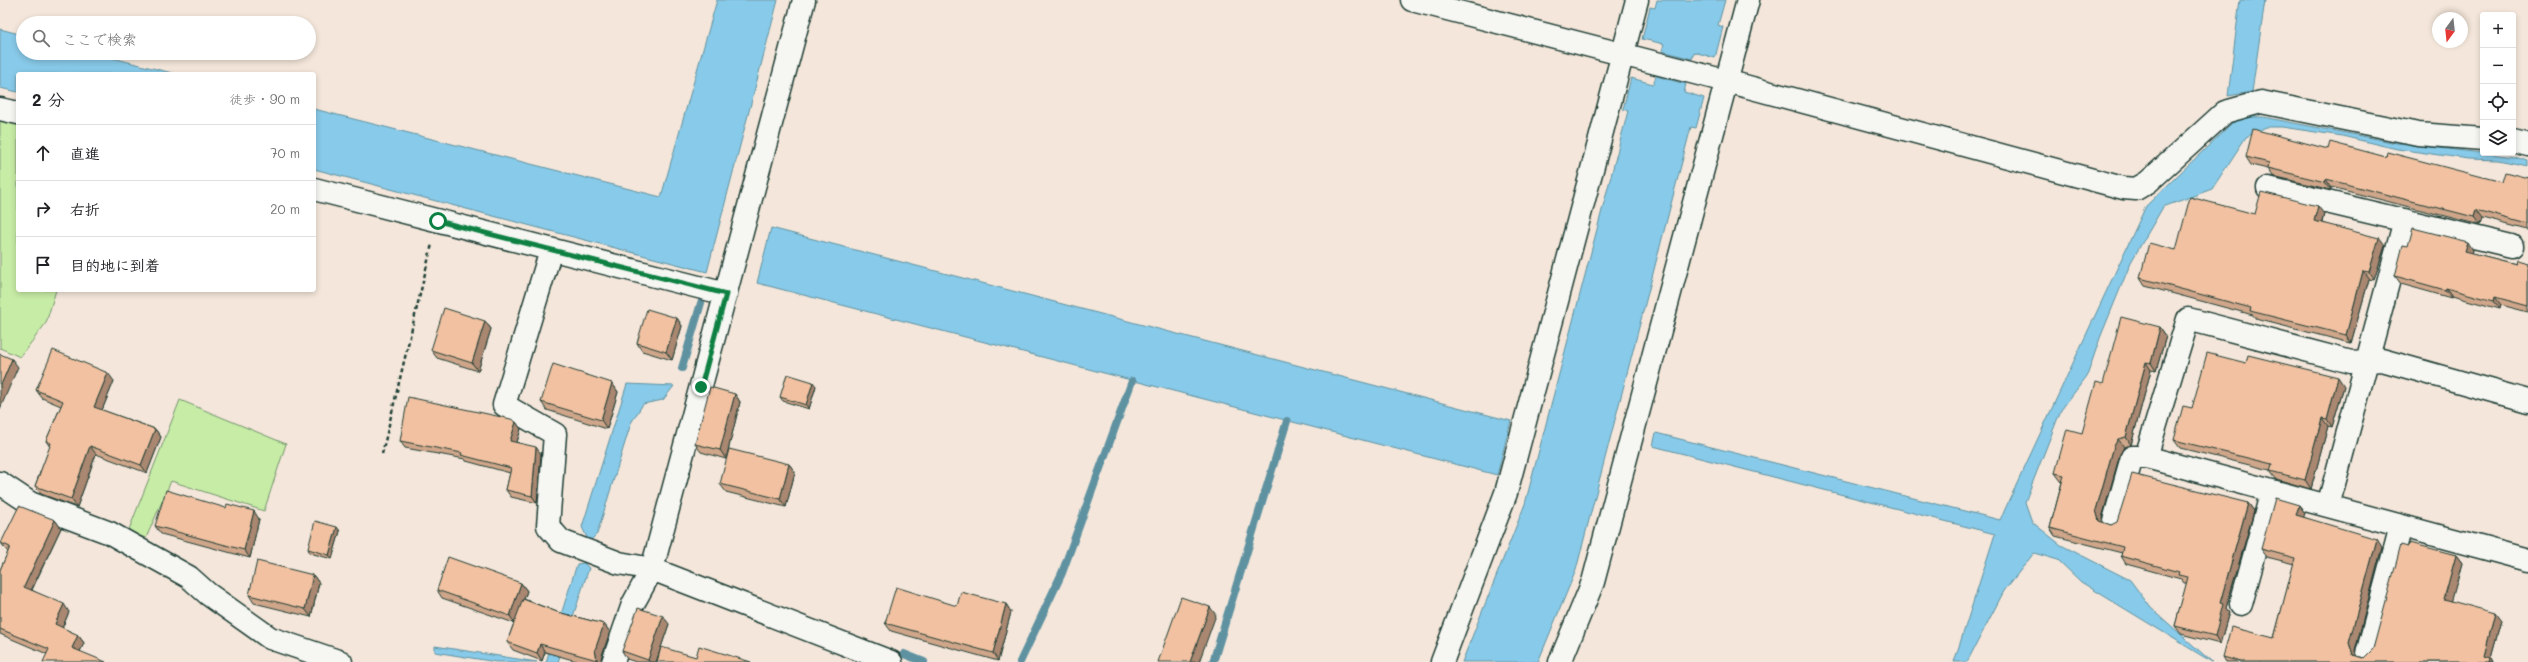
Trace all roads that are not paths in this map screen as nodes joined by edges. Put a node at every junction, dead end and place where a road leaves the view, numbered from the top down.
1 (804, 0) edge
2 (1412, 0) edge
3 (1638, 0) edge
4 (1748, 0) edge
5 (1623, 54) junction
6 (1726, 81) junction
7 (0, 108) edge
8 (16, 112) edge
9 (2480, 139) edge
10 (2516, 142) edge
11 (2528, 145) edge
12 (2268, 188) dead end
13 (316, 190) edge
14 (2405, 220) junction
15 (2512, 246) dead end
16 (551, 250) junction
17 (726, 294) junction
18 (2367, 361) junction
19 (2528, 401) edge
20 (2146, 457) junction
21 (0, 483) edge
22 (2272, 491) junction
23 (2328, 506) junction
24 (2114, 521) dead end
25 (2401, 526) junction
26 (2528, 560) edge
27 (652, 569) junction
28 (2241, 604) dead end
29 (2367, 654) edge
30 (341, 662) edge
31 (613, 662) edge
32 (891, 662) edge
33 (1442, 662) edge
34 (1560, 662) edge

1 - 17 street
2 - 5 street
3 - 5 street
4 - 6 street
5 - 6 street
5 - 33 street
6 - 9 street
6 - 34 street
7 - 8 street
10 - 11 street
12 - 14 street
13 - 16 street
14 - 15 street
14 - 18 street
16 - 17 street
16 - 27 street
17 - 27 street
18 - 19 street
18 - 20 street
18 - 23 street
20 - 22 street
20 - 24 street
21 - 30 street
22 - 23 street
22 - 28 street
23 - 25 street
25 - 26 street
25 - 29 street
27 - 31 street
27 - 32 street

